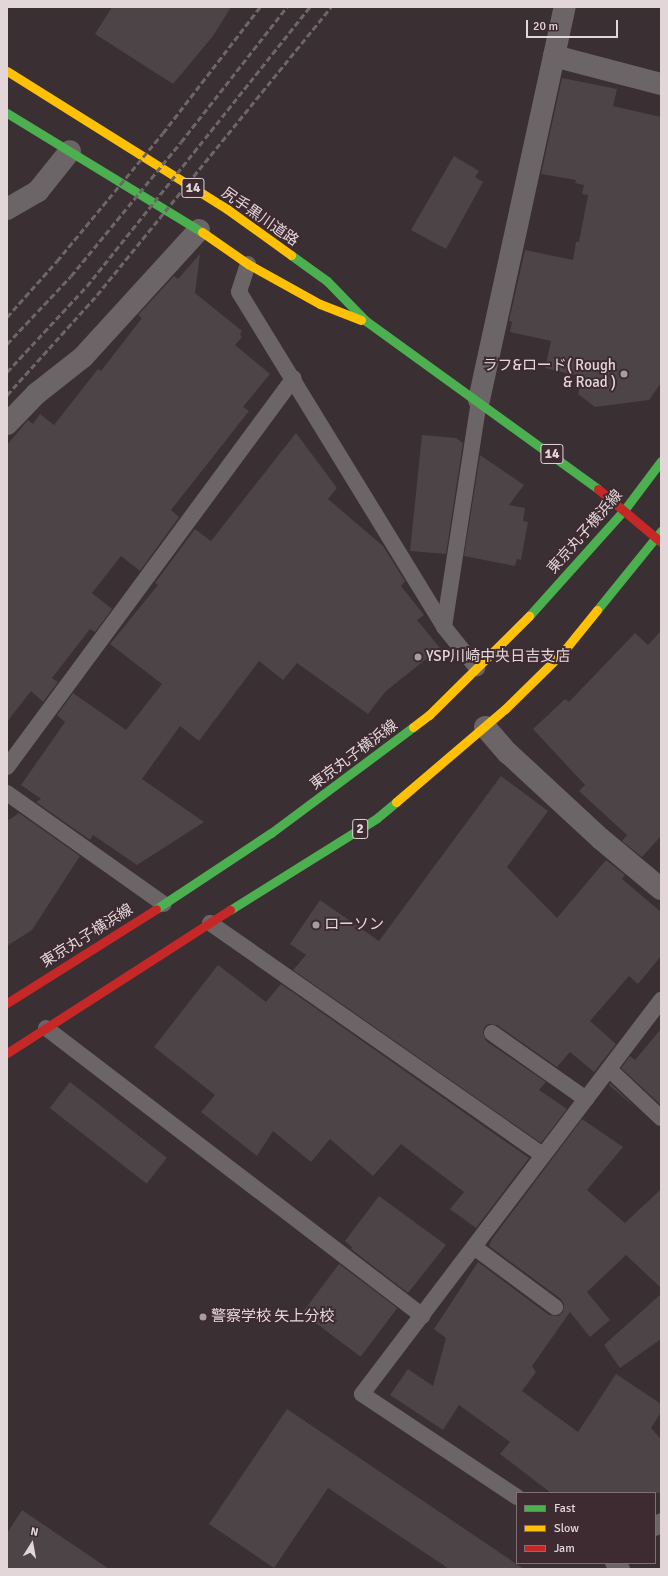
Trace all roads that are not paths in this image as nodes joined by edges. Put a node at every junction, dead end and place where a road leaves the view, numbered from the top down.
1 (565, 7) edge
2 (554, 56) junction
3 (7, 71) edge
4 (661, 84) edge
5 (7, 113) edge
6 (70, 151) junction
7 (7, 209) edge
8 (199, 230) junction
9 (248, 264) junction
10 (366, 321) junction
11 (294, 378) junction
12 (479, 400) junction
13 (7, 424) edge
14 (661, 462) edge
15 (625, 509) junction
16 (659, 537) edge
17 (444, 627) junction
18 (477, 668) junction
19 (485, 727) junction
20 (7, 767) edge
21 (7, 793) edge
22 (661, 889) edge
23 (164, 904) junction
24 (210, 922) junction
25 (661, 1000) edge
26 (7, 1003) edge
27 (46, 1028) junction
28 (492, 1033) dead end
29 (7, 1054) edge
30 (610, 1070) junction
31 (586, 1099) junction
32 (661, 1118) edge
33 (542, 1155) junction
34 (474, 1247) junction
35 (554, 1307) dead end
36 (423, 1316) junction
37 (516, 1496) edge

1 - 2 street
2 - 4 street
2 - 12 street
3 - 10 main road, 尻手黒川道路 / 14
5 - 6 main road, 尻手黒川道路 / 14
6 - 7 street
6 - 8 main road, 尻手黒川道路 / 14
8 - 9 main road, 尻手黒川道路 / 14
8 - 13 street
9 - 10 main road, 尻手黒川道路 / 14
9 - 11 lane
10 - 12 main road, 尻手黒川道路 / 14
11 - 17 lane
11 - 20 lane
12 - 15 main road, 尻手黒川道路 / 14
12 - 17 lane
14 - 15 main road, 東京丸子横浜線
15 - 16 main road, 尻手黒川道路 / 14
15 - 18 main road, 東京丸子横浜線
16 - 19 main road, 2
17 - 18 lane
18 - 23 main road, 東京丸子横浜線
19 - 22 street
19 - 24 main road, 2
21 - 23 lane
23 - 26 main road, 東京丸子横浜線
24 - 27 main road, 2
24 - 33 lane
25 - 30 lane
27 - 29 main road, 2
27 - 36 lane
28 - 31 lane
30 - 31 lane
30 - 32 lane
31 - 33 lane
33 - 34 lane
34 - 35 lane
34 - 36 lane
36 - 37 lane

